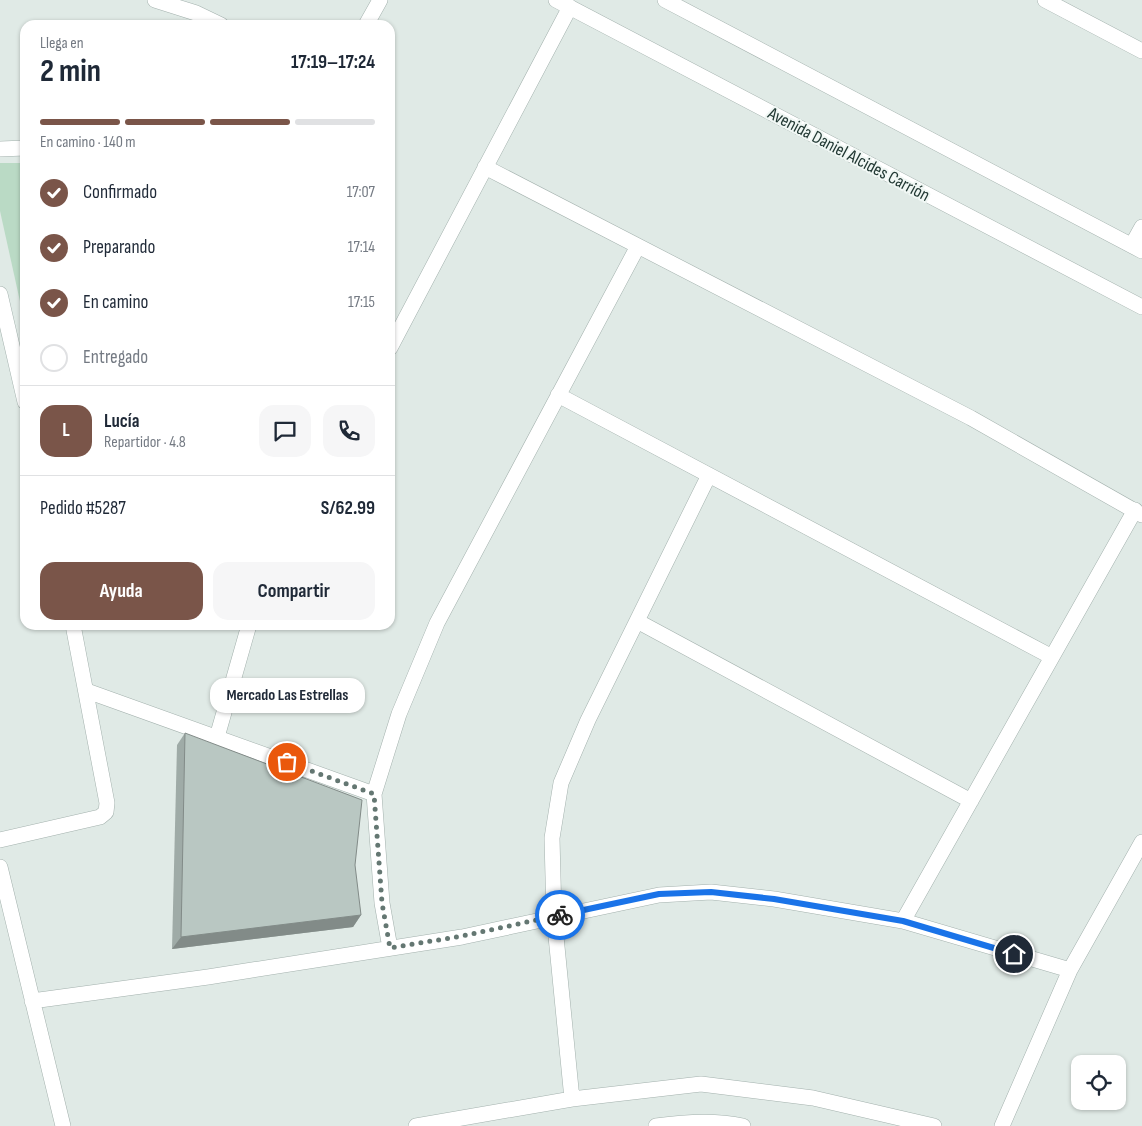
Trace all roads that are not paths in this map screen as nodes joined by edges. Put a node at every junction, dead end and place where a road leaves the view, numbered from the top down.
1 (155, 0) edge
2 (380, 0) edge
3 (664, 0) edge
4 (1045, 0) edge
5 (563, 3) edge
6 (686, 5) edge
7 (211, 20) edge
8 (369, 20) edge
9 (1142, 51) edge
10 (20, 148) edge
11 (0, 149) edge
12 (485, 167) junction
13 (1142, 227) edge
14 (638, 246) junction
15 (1137, 248) edge
16 (0, 294) edge
17 (1142, 307) edge
18 (395, 338) edge
19 (20, 380) edge
20 (558, 395) junction
21 (709, 475) junction
22 (1139, 513) edge
23 (637, 621) junction
24 (74, 630) edge
25 (244, 630) edge
26 (1052, 657) junction
27 (87, 691) junction
28 (217, 737) junction
29 (374, 794) junction
30 (970, 801) junction
31 (0, 840) edge
32 (1142, 842) edge
33 (0, 867) edge
34 (554, 916) junction
35 (903, 921) junction
36 (390, 948) junction
37 (1070, 970) junction
38 (32, 1001) junction
39 (572, 1099) junction
40 (63, 1126) edge
41 (416, 1126) edge
42 (656, 1126) edge
43 (743, 1126) edge
44 (934, 1126) edge
45 (1002, 1126) edge

1 - 7 street
2 - 8 street
3 - 6 street
4 - 9 street
5 - 12 street
5 - 17 street, Avenida Daniel Alcides Carrión
6 - 15 street
10 - 11 street
12 - 14 street
12 - 18 street
13 - 15 street
14 - 20 street
14 - 22 street
16 - 19 street
20 - 21 street
20 - 29 street
21 - 23 street
21 - 26 street
22 - 26 street
23 - 30 street
23 - 34 street
24 - 27 street
25 - 28 street
26 - 30 street
27 - 28 street
27 - 31 street
28 - 29 street
29 - 36 street
30 - 35 street
32 - 37 street
33 - 38 street
34 - 35 street
34 - 36 street
34 - 39 street
35 - 37 street
36 - 38 street
37 - 45 street
38 - 40 street
39 - 41 street
39 - 44 street
42 - 43 street

